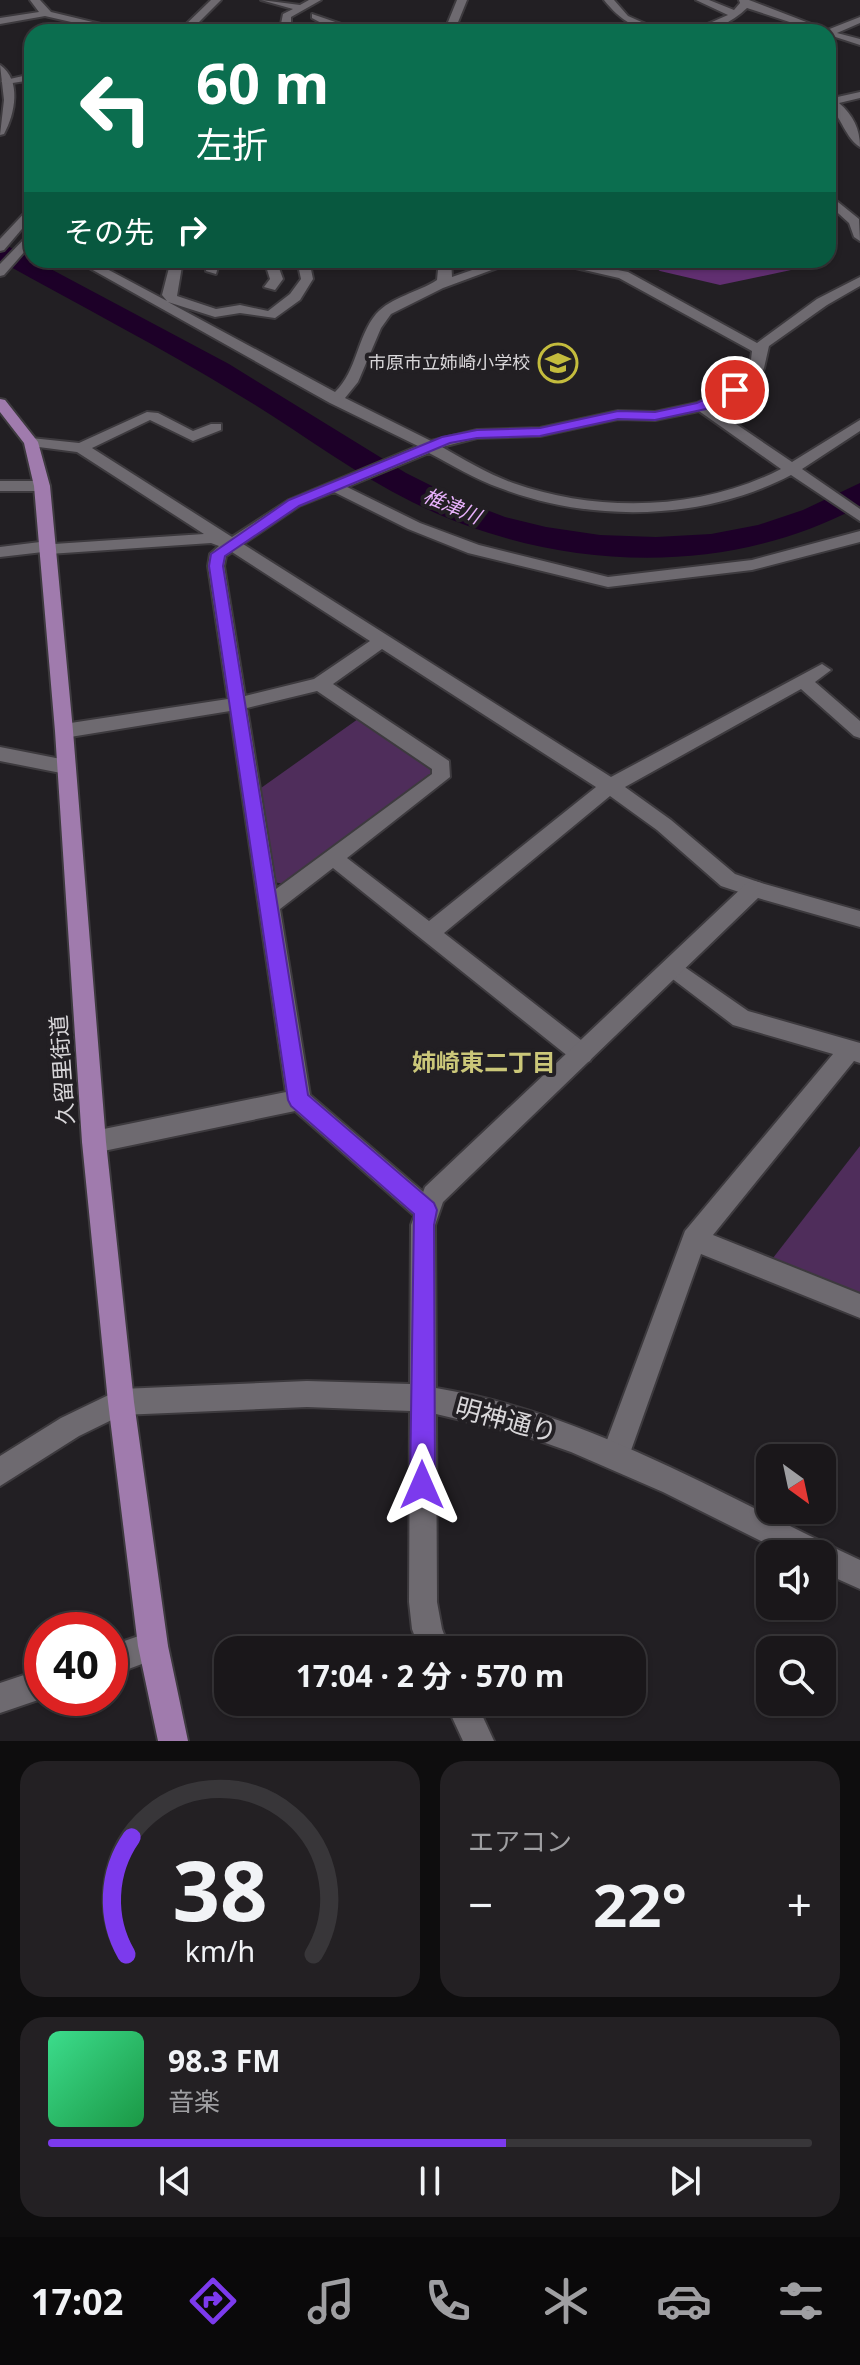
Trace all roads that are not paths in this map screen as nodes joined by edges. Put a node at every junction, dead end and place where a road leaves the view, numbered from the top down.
1 (35, 0) edge
2 (216, 0) edge
3 (231, 0) edge
4 (266, 0) edge
5 (316, 0) edge
6 (462, 0) edge
7 (609, 0) edge
8 (701, 0) edge
9 (744, 2) edge
10 (299, 7) junction
11 (47, 13) junction
12 (735, 14) junction
13 (860, 15) edge
14 (315, 16) dead end
15 (0, 21) edge
16 (83, 24) edge
17 (191, 24) edge
18 (208, 24) edge
19 (288, 24) edge
20 (328, 24) edge
21 (452, 24) edge
22 (640, 24) edge
23 (711, 24) edge
24 (803, 24) edge
25 (836, 28) edge
26 (836, 35) edge
27 (860, 42) edge
28 (0, 68) edge
29 (24, 78) edge
30 (6, 81) junction
31 (860, 95) edge
32 (836, 99) edge
33 (836, 106) edge
34 (0, 132) edge
35 (860, 144) edge
36 (836, 205) edge
37 (24, 219) edge
38 (860, 237) edge
39 (24, 244) edge
40 (0, 247) edge
41 (110, 268) edge
42 (175, 268) edge
43 (273, 268) edge
44 (305, 268) edge
45 (445, 268) edge
46 (489, 268) edge
47 (588, 268) edge
48 (0, 272) edge
49 (860, 281) edge
50 (442, 284) junction
51 (270, 287) dead end
52 (215, 313) junction
53 (200, 326) junction
54 (759, 349) junction
55 (335, 400) junction
56 (0, 403) edge
57 (701, 406) junction
58 (860, 424) edge
59 (216, 427) dead end
60 (31, 442) junction
61 (427, 446) junction
62 (81, 448) junction
63 (792, 469) junction
64 (0, 486) edge
65 (42, 486) junction
66 (334, 486) junction
67 (860, 516) edge
68 (860, 536) edge
69 (230, 544) junction
70 (48, 547) junction
71 (0, 552) edge
72 (383, 640) junction
73 (822, 670) dead end
74 (803, 681) junction
75 (320, 684) junction
76 (236, 704) junction
77 (64, 731) junction
78 (860, 731) edge
79 (0, 754) edge
80 (66, 767) junction
81 (610, 786) junction
82 (334, 858) junction
83 (754, 889) junction
84 (267, 907) junction
85 (860, 919) edge
86 (430, 932) junction
87 (673, 968) junction
88 (855, 1052) edge
89 (582, 1054) junction
90 (299, 1100) junction
91 (94, 1142) junction
92 (426, 1210) junction
93 (694, 1239) junction
94 (860, 1306) edge
95 (422, 1398) junction
96 (121, 1402) junction
97 (615, 1456) junction
98 (0, 1472) edge
99 (788, 1540) edge
100 (836, 1563) edge
101 (860, 1575) edge
102 (430, 1636) edge
103 (153, 1646) junction
104 (128, 1655) edge
105 (24, 1690) edge
106 (0, 1698) edge
107 (467, 1716) edge
108 (173, 1741) edge
109 (479, 1741) edge

1 - 11 street
2 - 17 street
3 - 18 street
4 - 10 street
5 - 10 street
6 - 21 street
7 - 22 street
8 - 12 street
9 - 12 street
9 - 24 street
10 - 19 street
11 - 15 street
11 - 16 street
12 - 23 street
13 - 25 street
14 - 20 street
26 - 27 street
28 - 30 street
29 - 30 street
30 - 34 street
31 - 32 street
33 - 35 street
36 - 38 street
37 - 40 street
39 - 48 street
41 - 53 street
42 - 52 street
43 - 51 street
44 - 52 street
45 - 50 street
46 - 50 street
47 - 54 street
49 - 54 street
50 - 55 street
52 - 53 street
53 - 55 street
54 - 57 street
55 - 61 street
56 - 60 main road, 久留里街道
57 - 61 street
57 - 63 street
58 - 63 street
59 - 62 street
60 - 62 street
60 - 65 main road, 久留里街道
61 - 63 street
61 - 66 street
62 - 69 street
63 - 67 street
64 - 65 street
65 - 70 main road, 久留里街道
66 - 68 street
66 - 69 street
69 - 70 street
69 - 72 street
69 - 76 street
70 - 71 street
70 - 77 main road, 久留里街道
72 - 75 street
72 - 81 street
73 - 74 street
74 - 78 street
74 - 81 street
75 - 76 street
75 - 82 street
76 - 77 street
76 - 84 street
77 - 80 main road, 久留里街道
79 - 80 street
80 - 91 main road, 久留里街道
81 - 83 street
81 - 86 street
82 - 84 street
82 - 86 street
83 - 85 street
83 - 87 street
84 - 90 street
86 - 89 street
87 - 88 street
87 - 89 street
88 - 93 street
89 - 92 street
90 - 91 street
90 - 92 street
91 - 96 main road, 久留里街道
92 - 95 street
93 - 94 street
93 - 97 street
95 - 96 street, 明神通り
95 - 97 street, 明神通り
95 - 102 street
96 - 98 street
96 - 103 main road, 久留里街道
97 - 99 street, 明神通り
100 - 101 street, 明神通り
103 - 104 street
103 - 108 main road, 久留里街道
105 - 106 street
107 - 109 street

